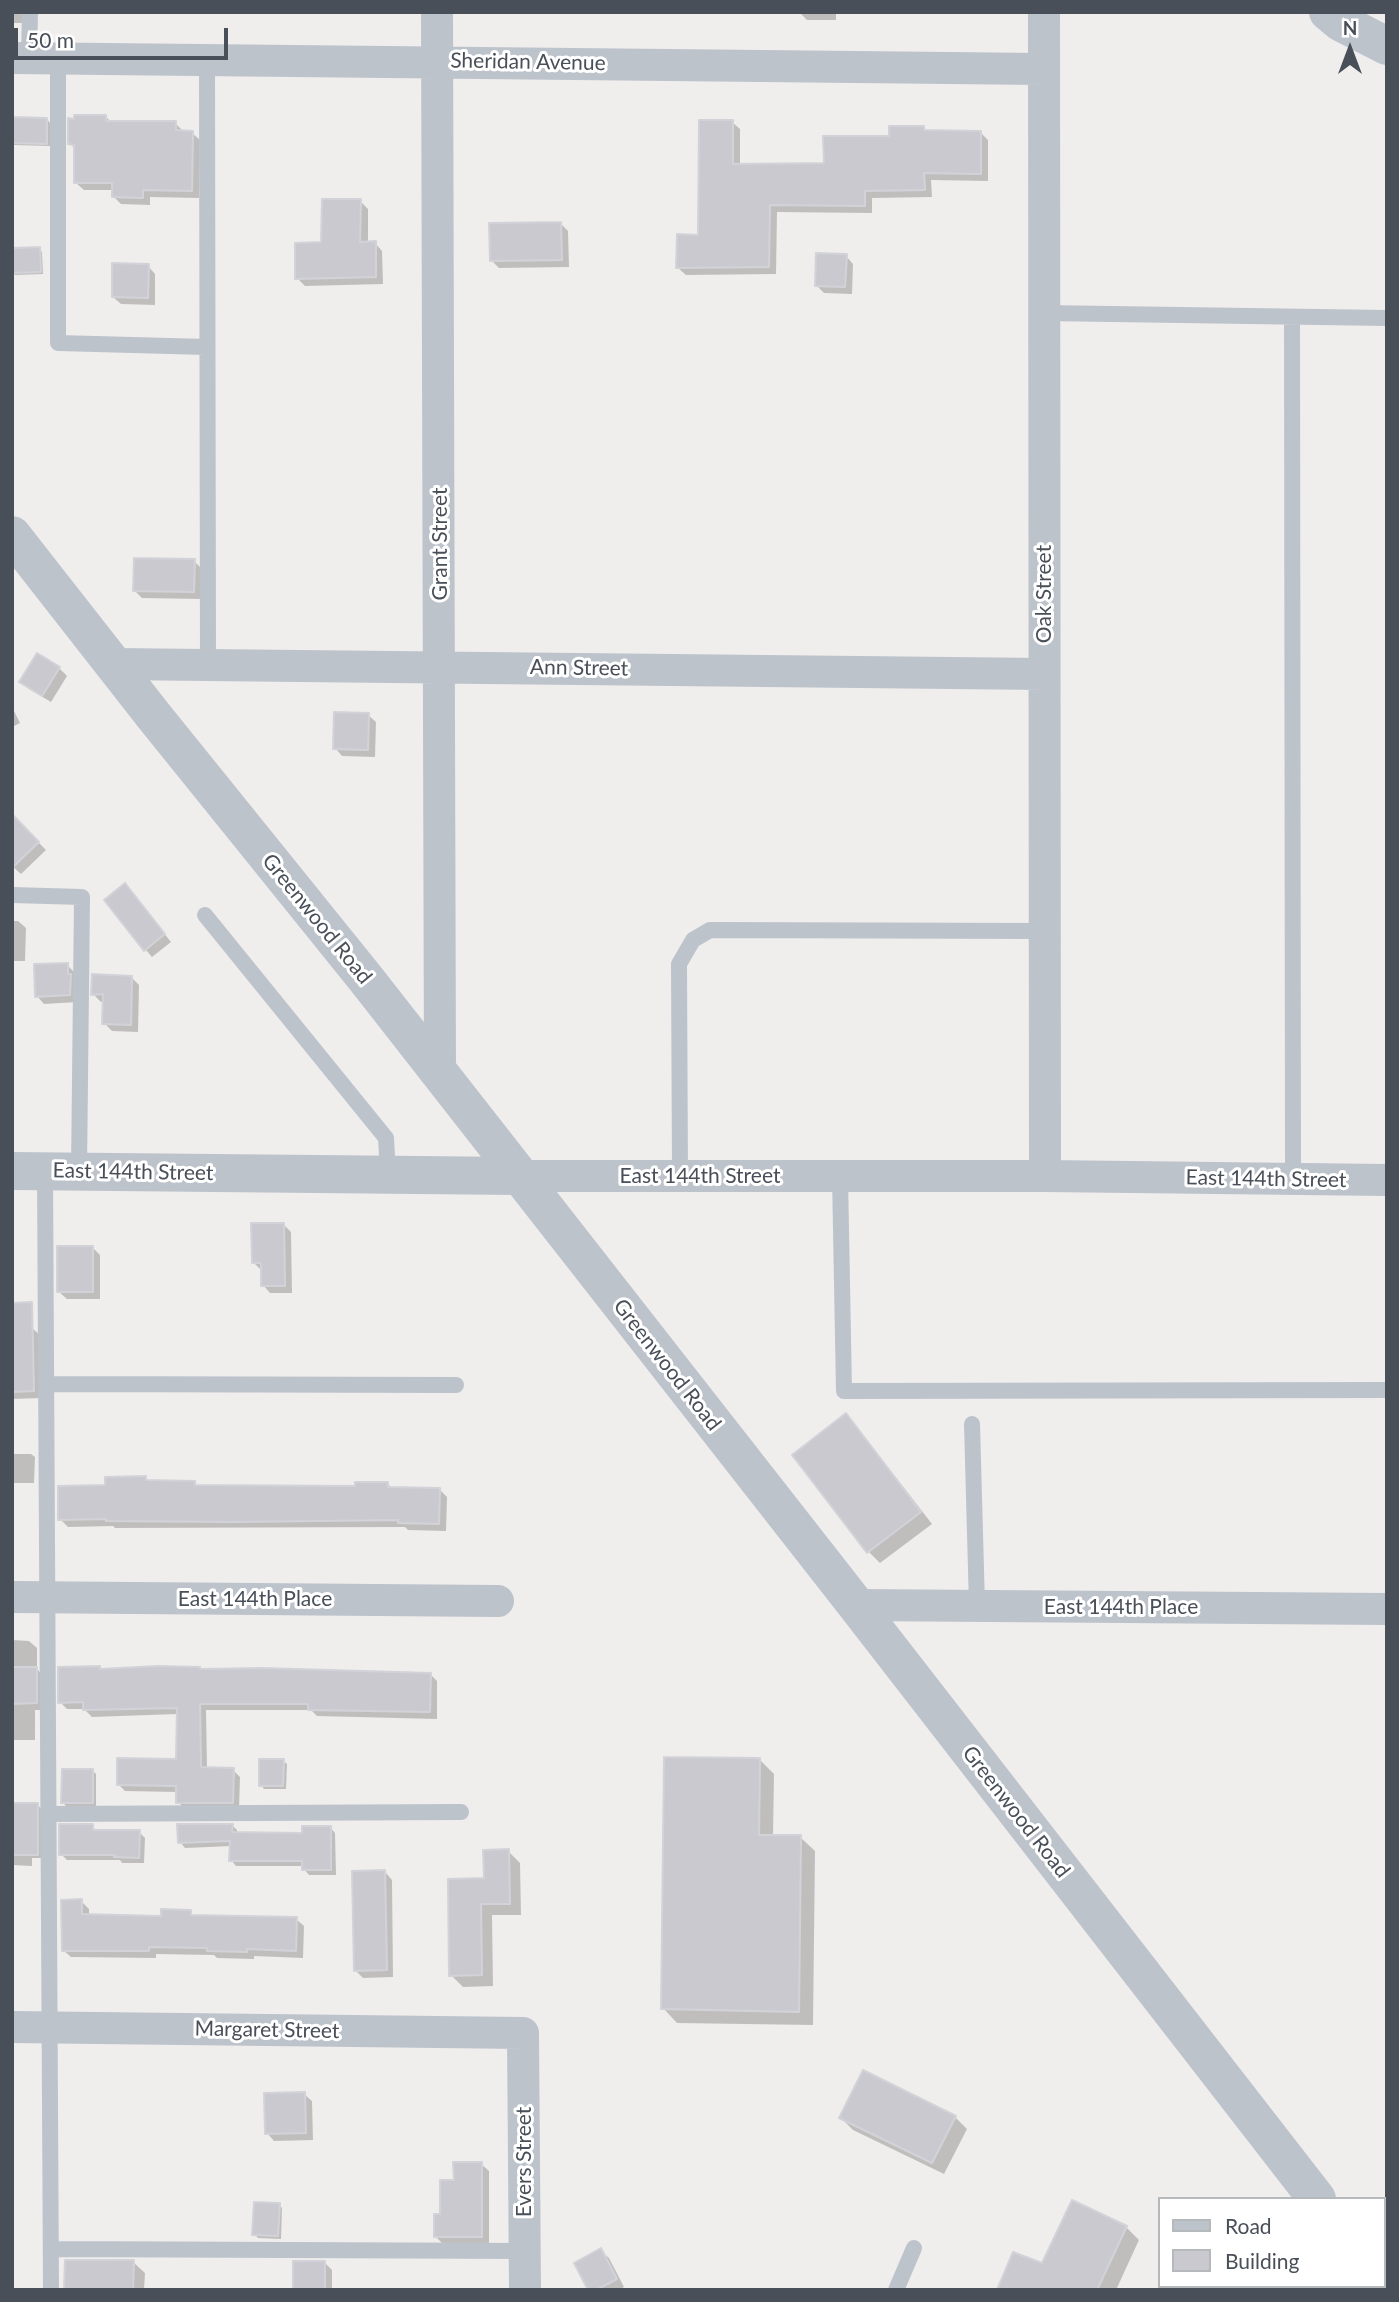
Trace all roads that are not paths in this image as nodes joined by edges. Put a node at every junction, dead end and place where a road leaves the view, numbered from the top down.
1 (30, 12) edge
2 (437, 12) edge
3 (1044, 12) edge
4 (1328, 12) edge
5 (1387, 46) edge
6 (33, 58) edge
7 (207, 60) junction
8 (437, 61) junction
9 (1043, 69) junction
10 (1043, 313) junction
11 (1292, 317) junction
12 (1387, 318) edge
13 (207, 347) junction
14 (12, 535) edge
15 (113, 664) junction
16 (208, 665) junction
17 (440, 666) junction
18 (1044, 674) junction
19 (12, 895) edge
20 (205, 915) dead end
21 (1044, 931) junction
22 (440, 1075) junction
23 (45, 1171) edge
24 (388, 1174) junction
25 (518, 1176) junction
26 (680, 1176) junction
27 (840, 1176) junction
28 (1045, 1176) junction
29 (1293, 1179) junction
30 (1387, 1180) edge
31 (46, 1384) junction
32 (456, 1385) dead end
33 (1387, 1390) edge
34 (972, 1424) dead end
35 (12, 1597) edge
36 (47, 1597) junction
37 (498, 1601) dead end
38 (856, 1605) junction
39 (977, 1606) junction
40 (1387, 1609) edge
41 (461, 1812) dead end
42 (48, 1814) junction
43 (12, 2027) edge
44 (49, 2028) junction
45 (523, 2033) joint
46 (1315, 2197) edge
47 (914, 2248) dead end
48 (51, 2249) junction
49 (524, 2251) junction
50 (51, 2290) edge
51 (525, 2290) edge
52 (896, 2290) edge

1 - 6 lane
2 - 8 street, Grant Street
3 - 9 street, Oak Street
4 - 5 street
6 - 7 street, Sheridan Avenue
6 - 13 lane
7 - 8 street, Sheridan Avenue
7 - 13 lane
8 - 9 street, Sheridan Avenue
8 - 17 street, Grant Street
9 - 10 street, Oak Street
10 - 11 lane
10 - 18 street, Oak Street
11 - 12 lane
11 - 29 lane
13 - 16 lane
14 - 15 street, Greenwood Road
15 - 16 street, Ann Street
15 - 22 street, Greenwood Road
16 - 17 street, Ann Street
17 - 18 street, Ann Street
17 - 22 street, Grant Street
18 - 21 street, Oak Street
19 - 23 lane
20 - 24 lane
21 - 26 lane
21 - 28 street, Oak Street
22 - 25 street, Greenwood Road
23 - 24 street, East 144th Street
23 - 31 lane
24 - 25 street, East 144th Street
25 - 26 street, East 144th Street
25 - 38 street, Greenwood Road
26 - 27 street, East 144th Street
27 - 28 street, East 144th Street
27 - 33 lane
28 - 29 street, East 144th Street
29 - 30 street, East 144th Street
31 - 32 lane
31 - 36 lane
34 - 39 lane
35 - 36 street, East 144th Place
36 - 37 street, East 144th Place
36 - 42 lane
38 - 39 street, East 144th Place
38 - 46 street, Greenwood Road
39 - 40 street, East 144th Place
41 - 42 lane
42 - 44 lane
43 - 44 street, Margaret Street
44 - 45 street, Margaret Street
44 - 48 lane
45 - 49 street, Evers Street
47 - 52 lane
48 - 49 lane
48 - 50 lane
49 - 51 street, Evers Street

